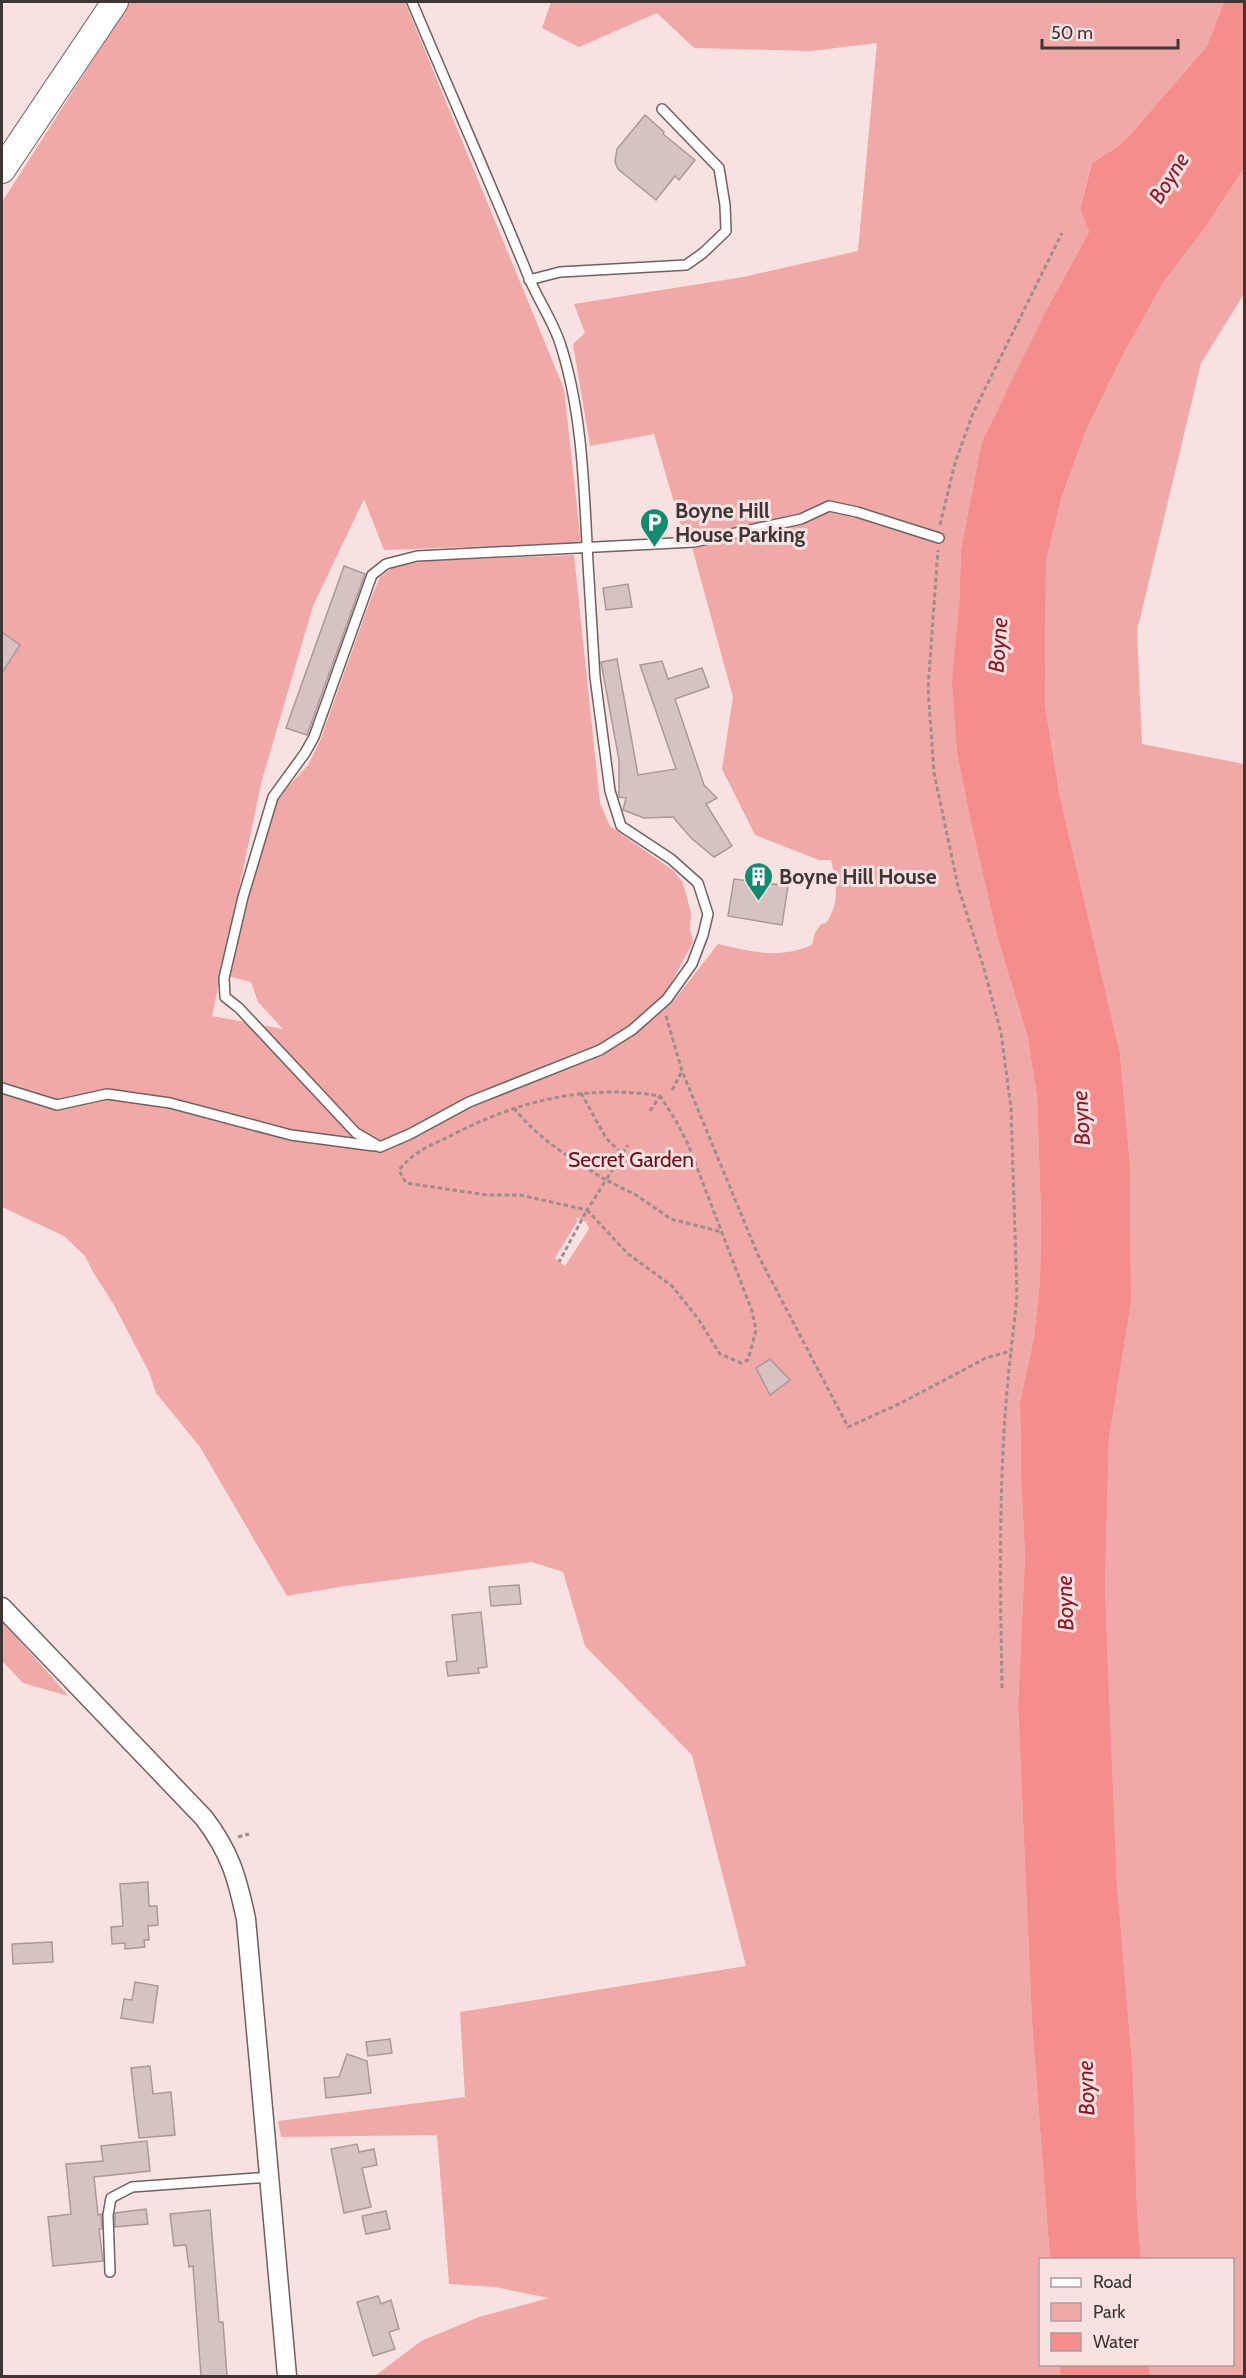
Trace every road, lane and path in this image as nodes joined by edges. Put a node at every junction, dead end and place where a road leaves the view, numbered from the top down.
1 (115, 2) edge
2 (412, 2) edge
3 (662, 109) dead end
4 (2, 170) edge
5 (1062, 233) dead end
6 (529, 279) junction
7 (939, 538) junction
8 (587, 547) junction
9 (662, 1003) junction
10 (682, 1071) junction
11 (2, 1088) edge
12 (672, 1090) dead end
13 (581, 1093) junction
14 (660, 1096) junction
15 (514, 1108) junction
16 (650, 1111) dead end
17 (628, 1144) dead end
18 (380, 1147) junction
19 (622, 1154) junction
20 (694, 1158) junction
21 (606, 1180) junction
22 (587, 1210) junction
23 (722, 1232) junction
24 (560, 1262) dead end
25 (1011, 1351) junction
26 (2, 1607) edge
27 (1002, 1689) dead end
28 (270, 2177) junction
29 (110, 2272) dead end
30 (287, 2376) edge

1 - 4 street
2 - 6 lane
3 - 6 lane
5 - 7 path
6 - 8 lane
7 - 8 lane
7 - 25 path
8 - 9 lane
8 - 18 lane
9 - 10 path
9 - 18 lane
10 - 12 path
10 - 25 path
11 - 18 lane
13 - 14 path
13 - 15 path
13 - 19 path
14 - 16 path
14 - 20 path
15 - 21 path
15 - 22 path
17 - 19 path
19 - 20 path
19 - 21 path
20 - 23 path
21 - 22 path
21 - 23 path
22 - 23 path
22 - 24 path
25 - 27 path
26 - 28 street
28 - 29 lane
28 - 30 street

